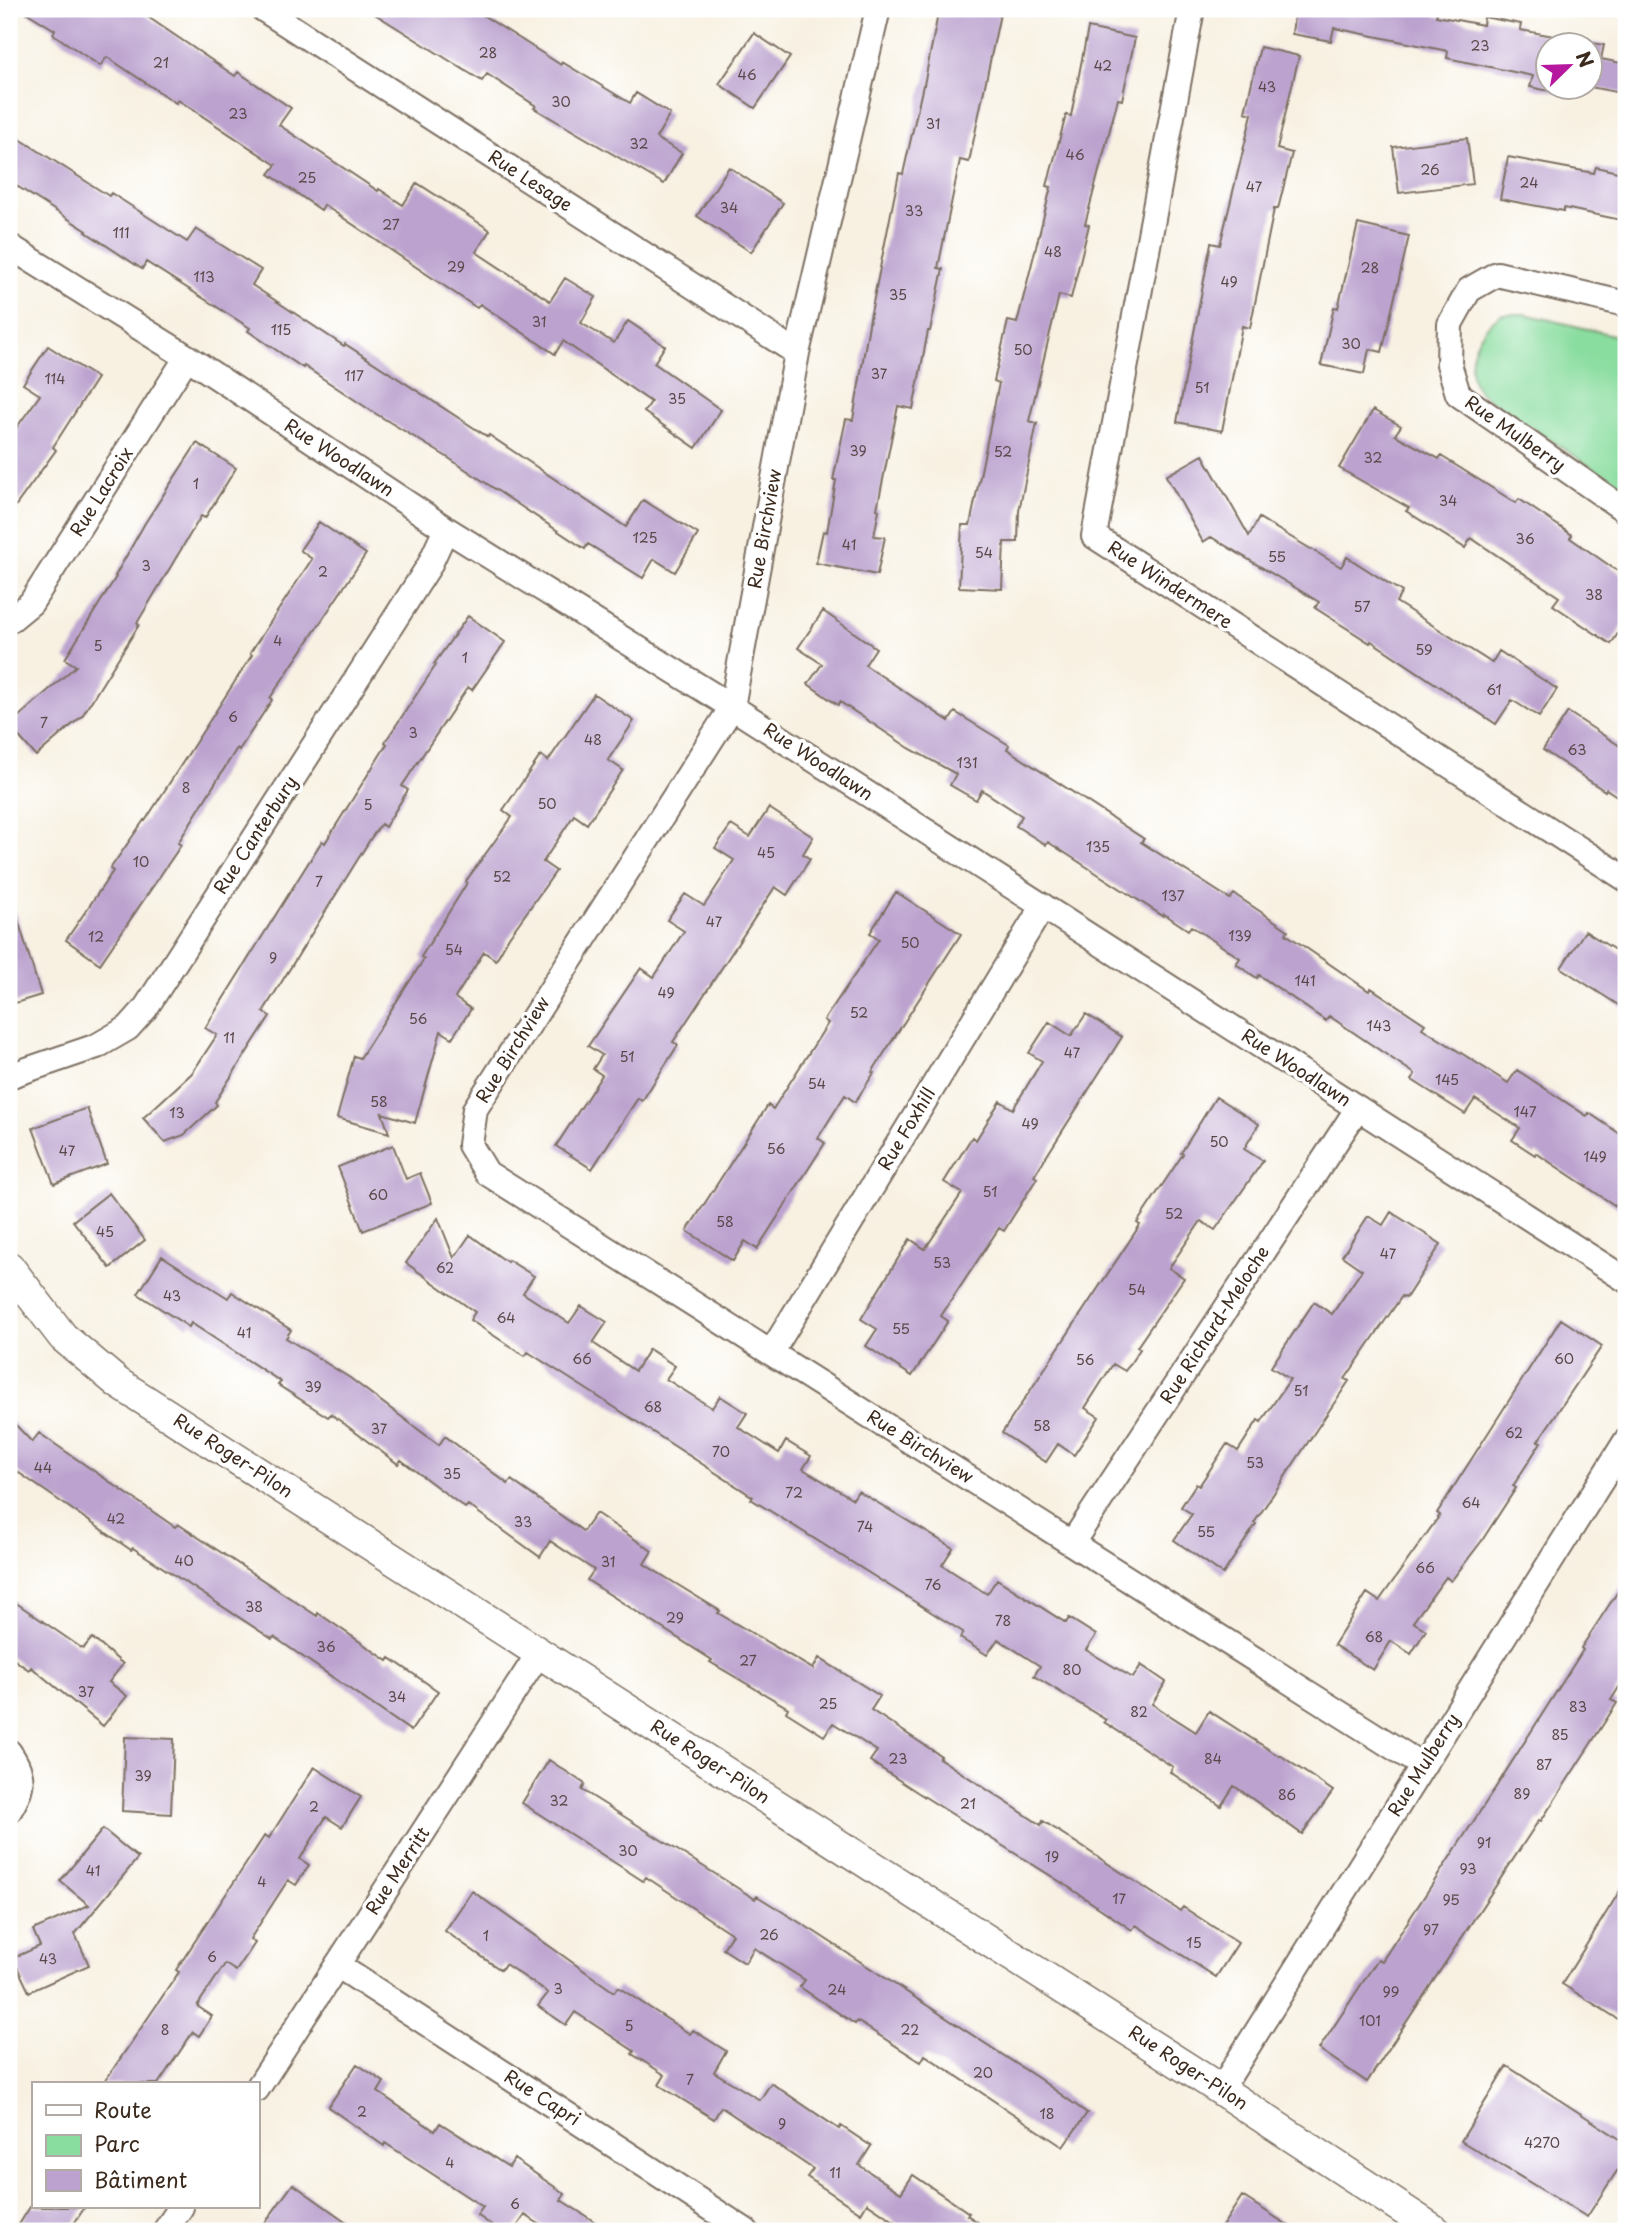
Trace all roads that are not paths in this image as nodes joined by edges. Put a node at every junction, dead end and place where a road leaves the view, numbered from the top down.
1 (263, 9) edge
2 (878, 9) edge
3 (1192, 9) edge
4 (9, 246) edge
5 (1626, 304) edge
6 (797, 353) junction
7 (187, 357) junction
8 (1626, 511) edge
9 (446, 529) junction
10 (9, 621) edge
11 (732, 706) junction
12 (1626, 879) edge
13 (1043, 906) junction
14 (9, 1076) edge
15 (1358, 1108) junction
16 (9, 1266) edge
17 (1626, 1280) edge
18 (771, 1353) junction
19 (1626, 1441) edge
20 (1072, 1543) junction
21 (539, 1653) junction
22 (9, 1752) edge
23 (1423, 1766) junction
24 (9, 1811) edge
25 (337, 1965) junction
26 (259, 2085) edge
27 (1221, 2090) junction
28 (180, 2208) edge
29 (165, 2231) edge
30 (747, 2231) edge
31 (1436, 2231) edge

1 - 6 street, Rue Lesage
2 - 6 street, Rue Birchview
3 - 12 street, Rue Windermere
4 - 7 street, Rue Woodlawn
5 - 8 street, Rue Mulberry
6 - 11 street, Rue Birchview
7 - 9 street, Rue Woodlawn
7 - 10 street, Rue Lacroix
9 - 11 street, Rue Woodlawn
9 - 14 street, Rue Canterbury
11 - 13 street, Rue Woodlawn
11 - 18 street, Rue Birchview
13 - 15 street, Rue Woodlawn
13 - 18 street, Rue Foxhill
15 - 17 street, Rue Woodlawn
15 - 20 street, Rue Richard-Meloche
16 - 21 street, Rue Roger-Pilon
18 - 20 street, Rue Birchview
19 - 23 street, Rue Mulberry
20 - 23 street, Rue Birchview
21 - 25 street, Rue Merritt
21 - 27 street, Rue Roger-Pilon
22 - 24 street
23 - 27 street, Rue Mulberry
25 - 26 street, Rue Merritt
25 - 30 street, Rue Capri
27 - 31 street, Rue Roger-Pilon
28 - 29 street

